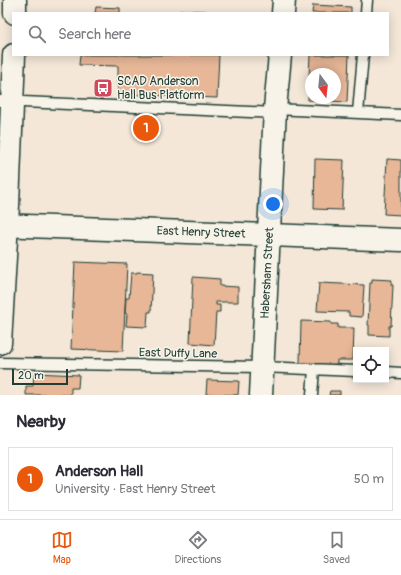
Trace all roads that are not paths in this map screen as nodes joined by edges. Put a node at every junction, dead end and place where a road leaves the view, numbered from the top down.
1 (15, 0) edge
2 (284, 0) edge
3 (367, 0) edge
4 (15, 12) edge
5 (283, 12) edge
6 (366, 12) edge
7 (14, 56) edge
8 (280, 56) edge
9 (363, 56) edge
10 (6, 101) edge
11 (275, 111) junction
12 (358, 113) junction
13 (401, 115) edge
14 (3, 225) edge
15 (269, 234) junction
16 (401, 240) edge
17 (0, 343) edge
18 (0, 363) edge
19 (262, 367) junction
20 (314, 369) junction
21 (353, 371) edge
22 (389, 372) edge
23 (401, 372) edge
24 (260, 395) edge
25 (312, 395) edge

1 - 4 main road
2 - 5 main road
3 - 6 lane
7 - 10 main road
8 - 11 main road, Habersham Street
9 - 12 lane
10 - 11 lane
10 - 14 main road
11 - 12 lane
11 - 15 main road, Habersham Street
12 - 13 lane
14 - 15 main road, East Henry Street
14 - 17 main road
15 - 16 main road, East Henry Street
15 - 19 main road, Habersham Street
18 - 19 lane, East Duffy Lane
19 - 20 lane, East Duffy Lane
19 - 24 main road, Habersham Street
20 - 21 lane, East Duffy Lane
20 - 25 lane
22 - 23 lane

